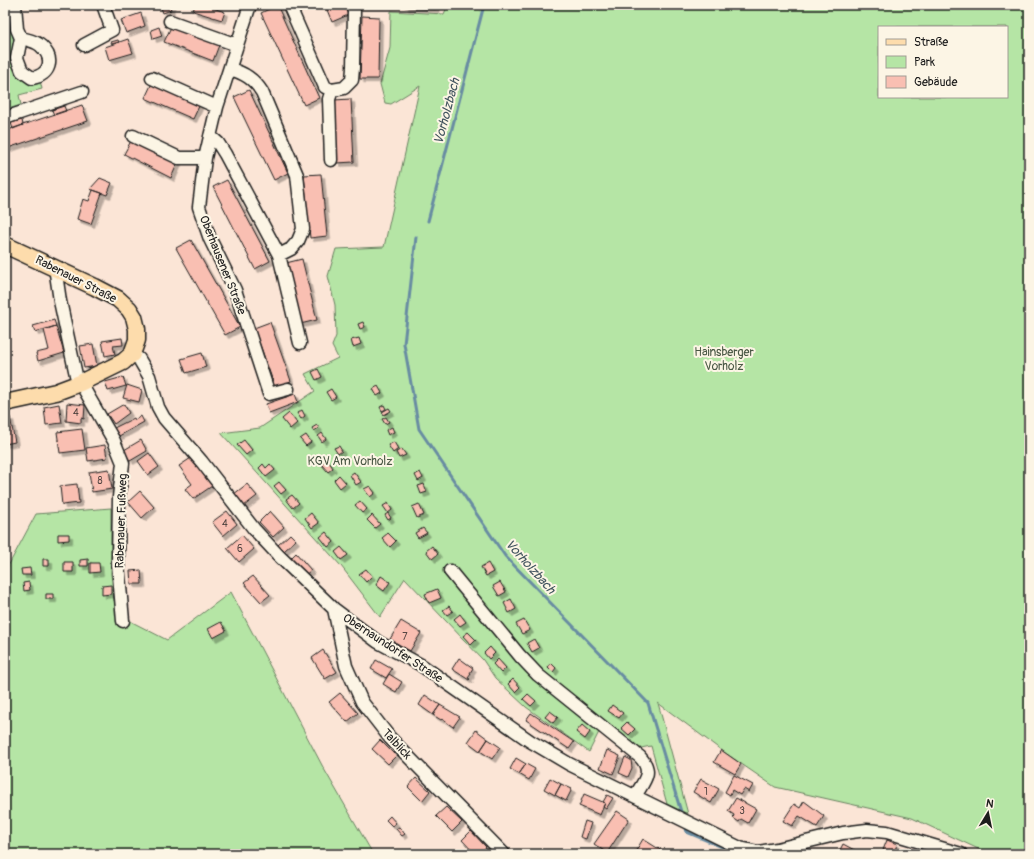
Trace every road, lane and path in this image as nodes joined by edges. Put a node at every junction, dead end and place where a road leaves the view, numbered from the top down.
1 (15, 5) edge
2 (103, 5) edge
3 (250, 5) edge
4 (289, 5) edge
5 (352, 5) edge
6 (170, 21) dead end
7 (21, 38) dead end
8 (84, 45) dead end
9 (237, 45) junction
10 (230, 69) junction
11 (152, 78) dead end
12 (332, 90) junction
13 (82, 92) dead end
14 (217, 107) junction
15 (5, 118) edge
16 (133, 136) dead end
17 (210, 136) junction
18 (205, 158) junction
19 (331, 160) dead end
20 (5, 245) edge
21 (279, 255) junction
22 (55, 267) junction
23 (300, 342) dead end
24 (132, 354) junction
25 (80, 383) junction
26 (288, 389) dead end
27 (5, 403) edge
28 (450, 571) dead end
29 (334, 609) junction
30 (123, 621) dead end
31 (635, 796) junction
32 (504, 854) edge
33 (961, 854) edge

1 - 7 street
2 - 8 street
3 - 9 street, Oberhausener Straße
4 - 12 street
5 - 12 street
6 - 9 street
9 - 10 street, Oberhausener Straße
10 - 14 street, Oberhausener Straße
10 - 21 street
11 - 14 street
12 - 19 street
13 - 15 street
14 - 17 street, Oberhausener Straße
16 - 18 street
17 - 18 street, Oberhausener Straße
17 - 21 street
18 - 26 street, Oberhausener Straße
20 - 22 main road, Rabenauer Straße
21 - 23 street
22 - 24 main road, Rabenauer Straße
22 - 25 street, Rabenauer Fußweg
24 - 25 main road
24 - 29 street, Obernaundorfer Straße
25 - 27 main road
25 - 30 street, Rabenauer Fußweg
28 - 31 street
29 - 31 street, Obernaundorfer Straße
29 - 32 street, Talblick
31 - 33 street, Obernaundorfer Straße

